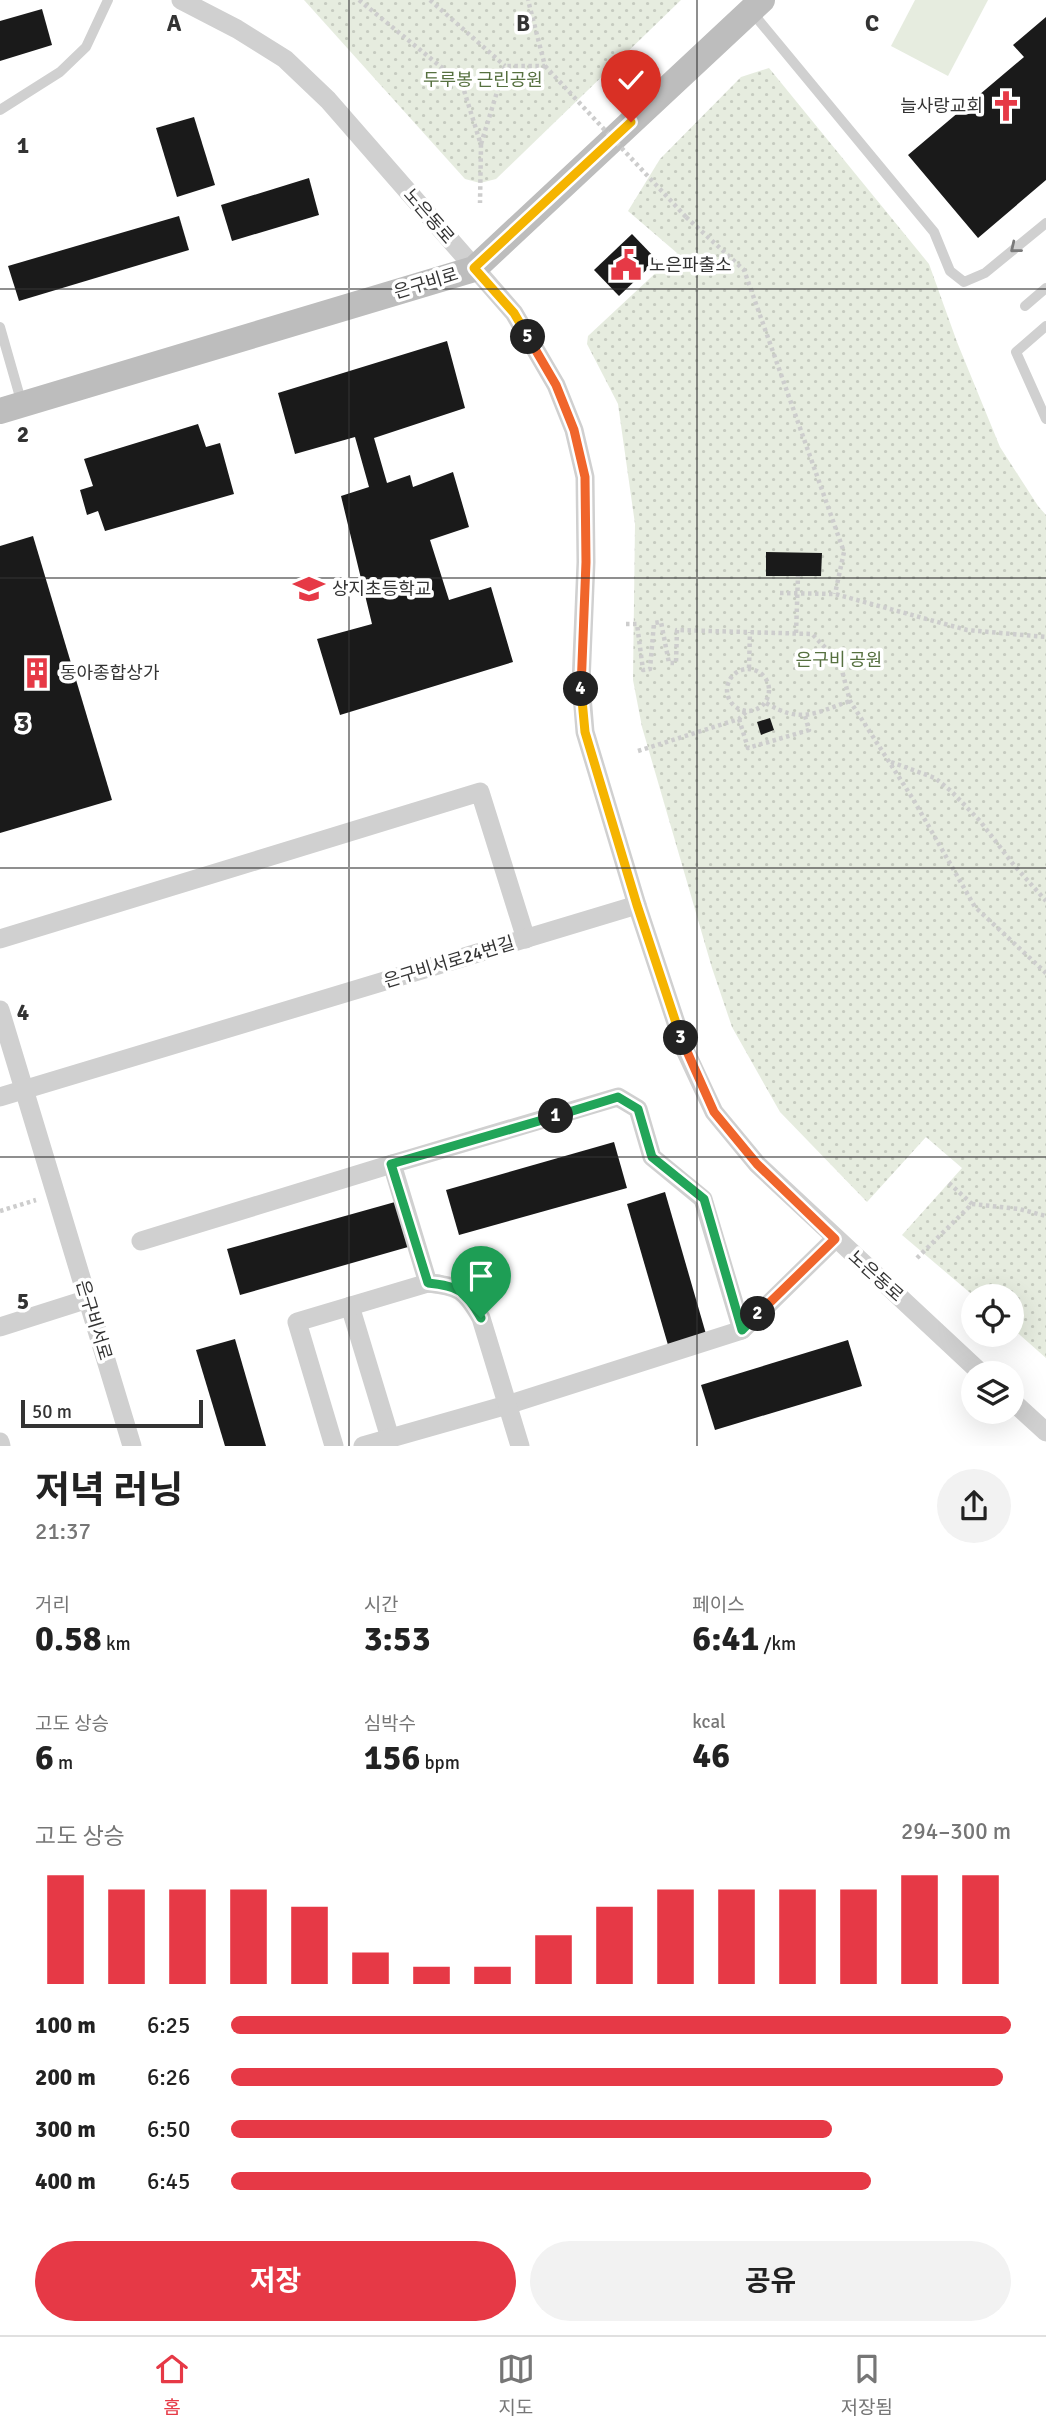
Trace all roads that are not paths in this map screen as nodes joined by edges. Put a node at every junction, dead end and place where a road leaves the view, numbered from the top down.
1 (108, 0) edge
2 (181, 0) edge
3 (756, 5) edge
4 (0, 110) edge
5 (1046, 223) edge
6 (474, 268) junction
7 (1046, 288) edge
8 (1025, 306) dead end
9 (1046, 326) edge
10 (0, 327) edge
11 (11, 408) edge
12 (1046, 419) edge
13 (637, 905) junction
14 (0, 939) edge
15 (526, 939) junction
16 (0, 1010) edge
17 (24, 1090) junction
18 (0, 1097) edge
19 (391, 1164) junction
20 (835, 1239) junction
21 (141, 1241) dead end
22 (428, 1283) junction
23 (88, 1299) junction
24 (350, 1306) junction
25 (0, 1327) edge
26 (742, 1330) junction
27 (968, 1361) edge
28 (507, 1405) junction
29 (1024, 1412) edge
30 (1046, 1432) edge
31 (390, 1438) junction
32 (132, 1446) edge
33 (334, 1446) edge
34 (363, 1446) edge
35 (520, 1446) edge

1 - 4 lane
2 - 6 street, 노은동로
5 -> 3 lane
3 - 6 street, 은구비로
6 - 11 street, 은구비로
6 - 13 street, 노은동로
7 - 8 lane
9 - 12 lane
10 - 11 lane
13 - 15 street
13 - 20 street, 노은동로
14 - 15 street, 은구비서로24번길
15 - 17 street, 은구비서로24번길
16 - 17 street, 은구비서로
17 - 18 street, 은구비서로24번길
17 - 23 street, 은구비서로
19 - 21 street
19 - 22 street
19 - 26 street
20 - 26 street
20 - 27 street, 노은동로
22 - 24 street
22 - 28 street
23 - 25 street
23 - 32 street, 은구비서로
24 - 31 street
24 - 33 street
26 - 28 street
28 - 31 street
28 - 35 street
29 - 30 street
31 - 34 street

